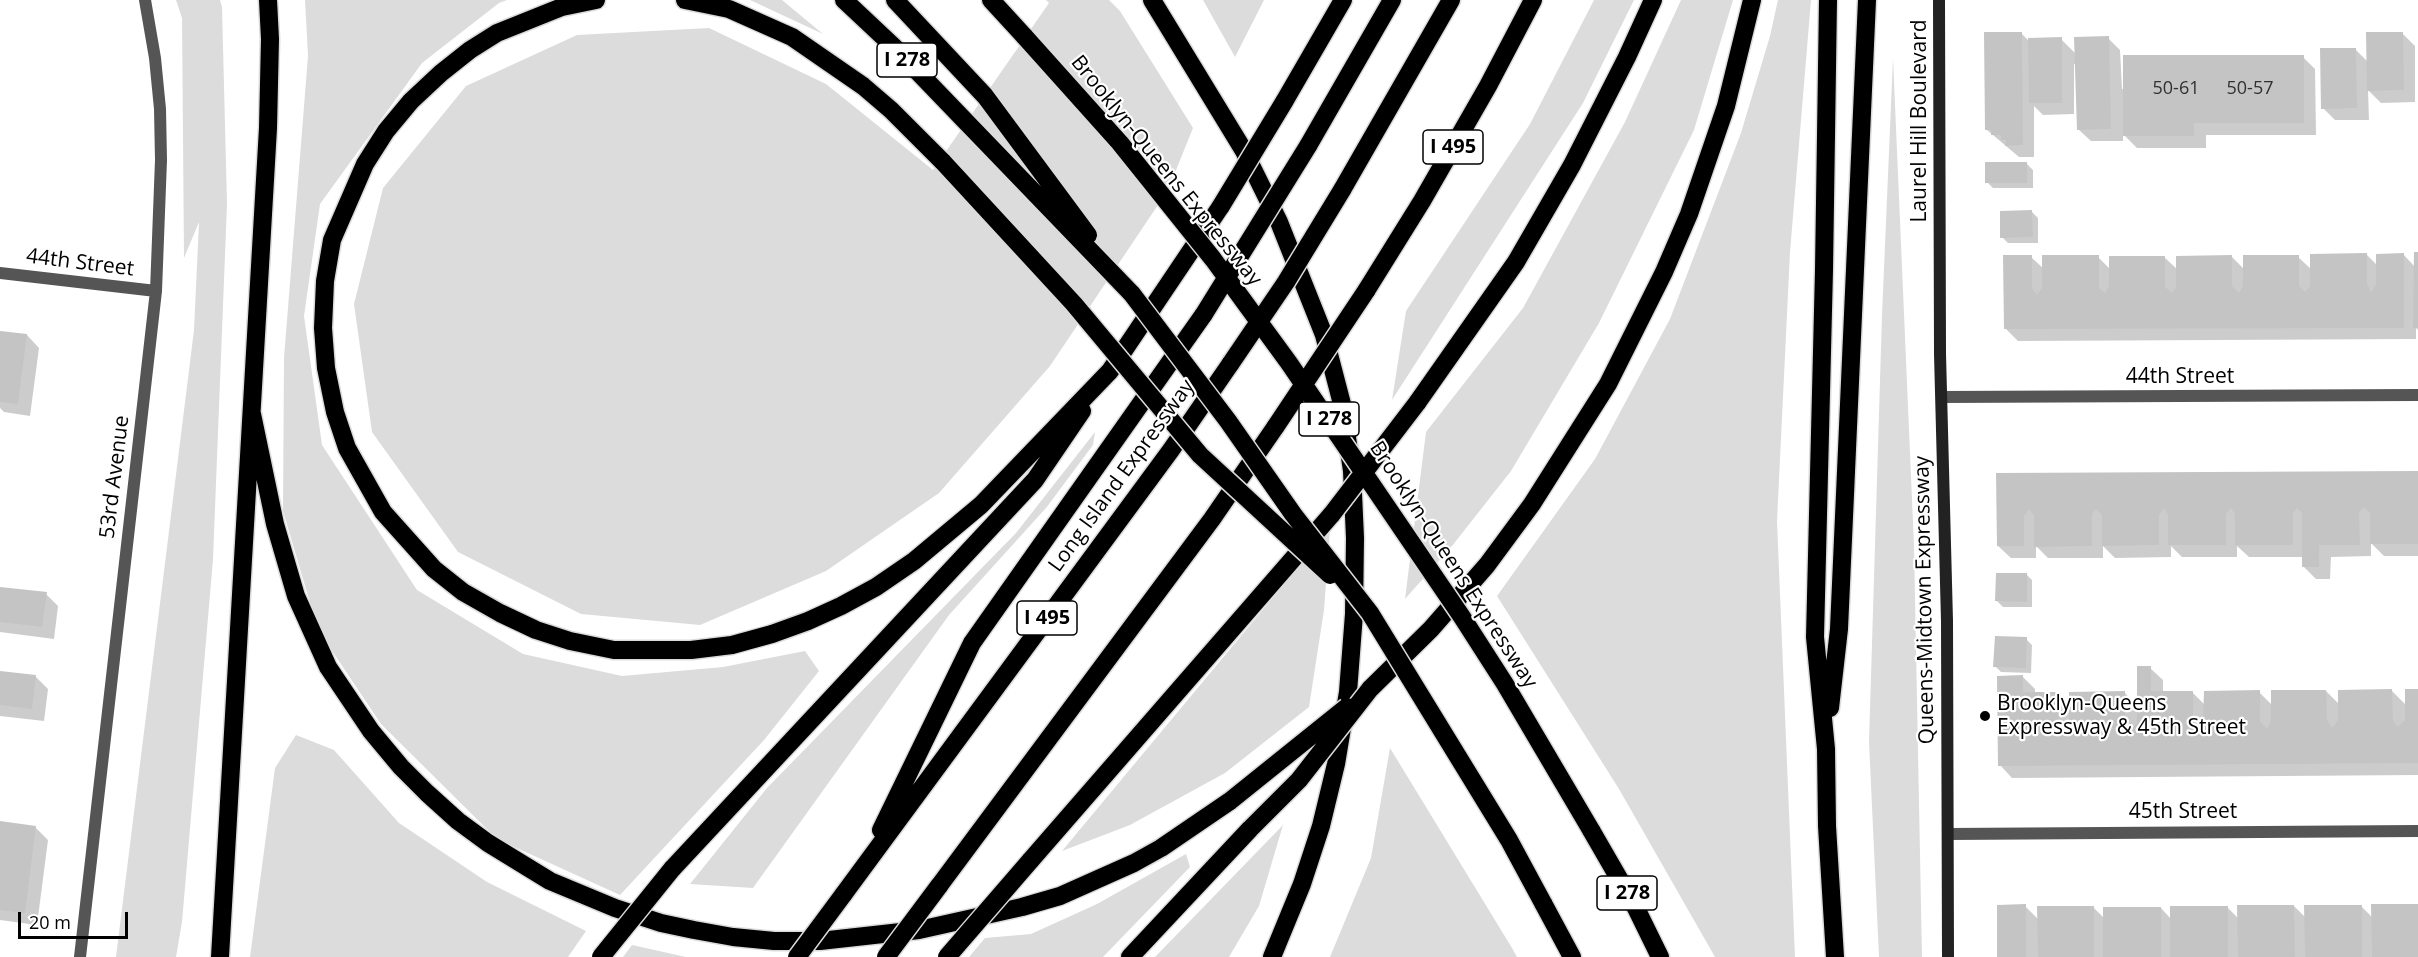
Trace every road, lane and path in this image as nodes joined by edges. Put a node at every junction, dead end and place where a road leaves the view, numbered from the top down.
1 (145, 0) edge
2 (268, 0) edge
3 (596, 0) edge
4 (685, 0) edge
5 (844, 0) edge
6 (895, 0) edge
7 (990, 0) edge
8 (1152, 0) edge
9 (1342, 0) edge
10 (1392, 0) edge
11 (1451, 0) edge
12 (1533, 0) edge
13 (1653, 0) edge
14 (1752, 0) edge
15 (1828, 0) edge
16 (1867, 0) edge
17 (1939, 0) edge
18 (1940, 242) joint
19 (0, 273) edge
20 (156, 291) junction
21 (1132, 294) junction
22 (1110, 371) junction
23 (2418, 395) edge
24 (1941, 397) junction
25 (252, 414) junction
26 (1370, 613) junction
27 (1370, 689) junction
28 (1826, 749) junction
29 (2418, 831) edge
30 (1948, 834) junction
31 (861, 872) junction
32 (80, 957) edge
33 (218, 957) edge
34 (601, 957) edge
35 (797, 957) edge
36 (886, 957) edge
37 (947, 957) edge
38 (1130, 957) edge
39 (1272, 957) edge
40 (1572, 957) edge
41 (1660, 957) edge
42 (1834, 957) edge
43 (1948, 957) edge

1 - 20 street, 53rd Avenue
2 - 25 highway
3 - 22 highway
4 - 26 highway, bridge
5 - 21 highway, I 278
6 - 21 highway, I 278
7 - 41 highway, Brooklyn-Queens Expressway / I 278, bridge
8 - 39 highway
9 - 22 highway, bridge
10 - 31 highway, bridge
11 - 31 highway, Long Island Expressway / I 495, bridge
12 - 36 highway, I 495, bridge
13 - 37 highway, bridge
14 - 27 highway
15 - 28 highway
16 - 28 highway
17 - 18 main road, Laurel Hill Boulevard
18 - 24 main road, Queens-Midtown Expressway
19 - 20 street, 44th Street
20 - 32 street, 53rd Avenue
21 - 26 highway, I 278, bridge
22 - 34 highway, bridge
23 - 24 street, 44th Street
24 - 30 main road, Queens-Midtown Expressway
25 - 27 highway, bridge
25 - 33 highway
26 - 40 highway, I 278, bridge
27 - 38 highway, bridge
28 - 42 highway
29 - 30 street, 45th Street
30 - 43 main road, Queens-Midtown Expressway
31 - 35 highway, Long Island Expressway / I 495, bridge

